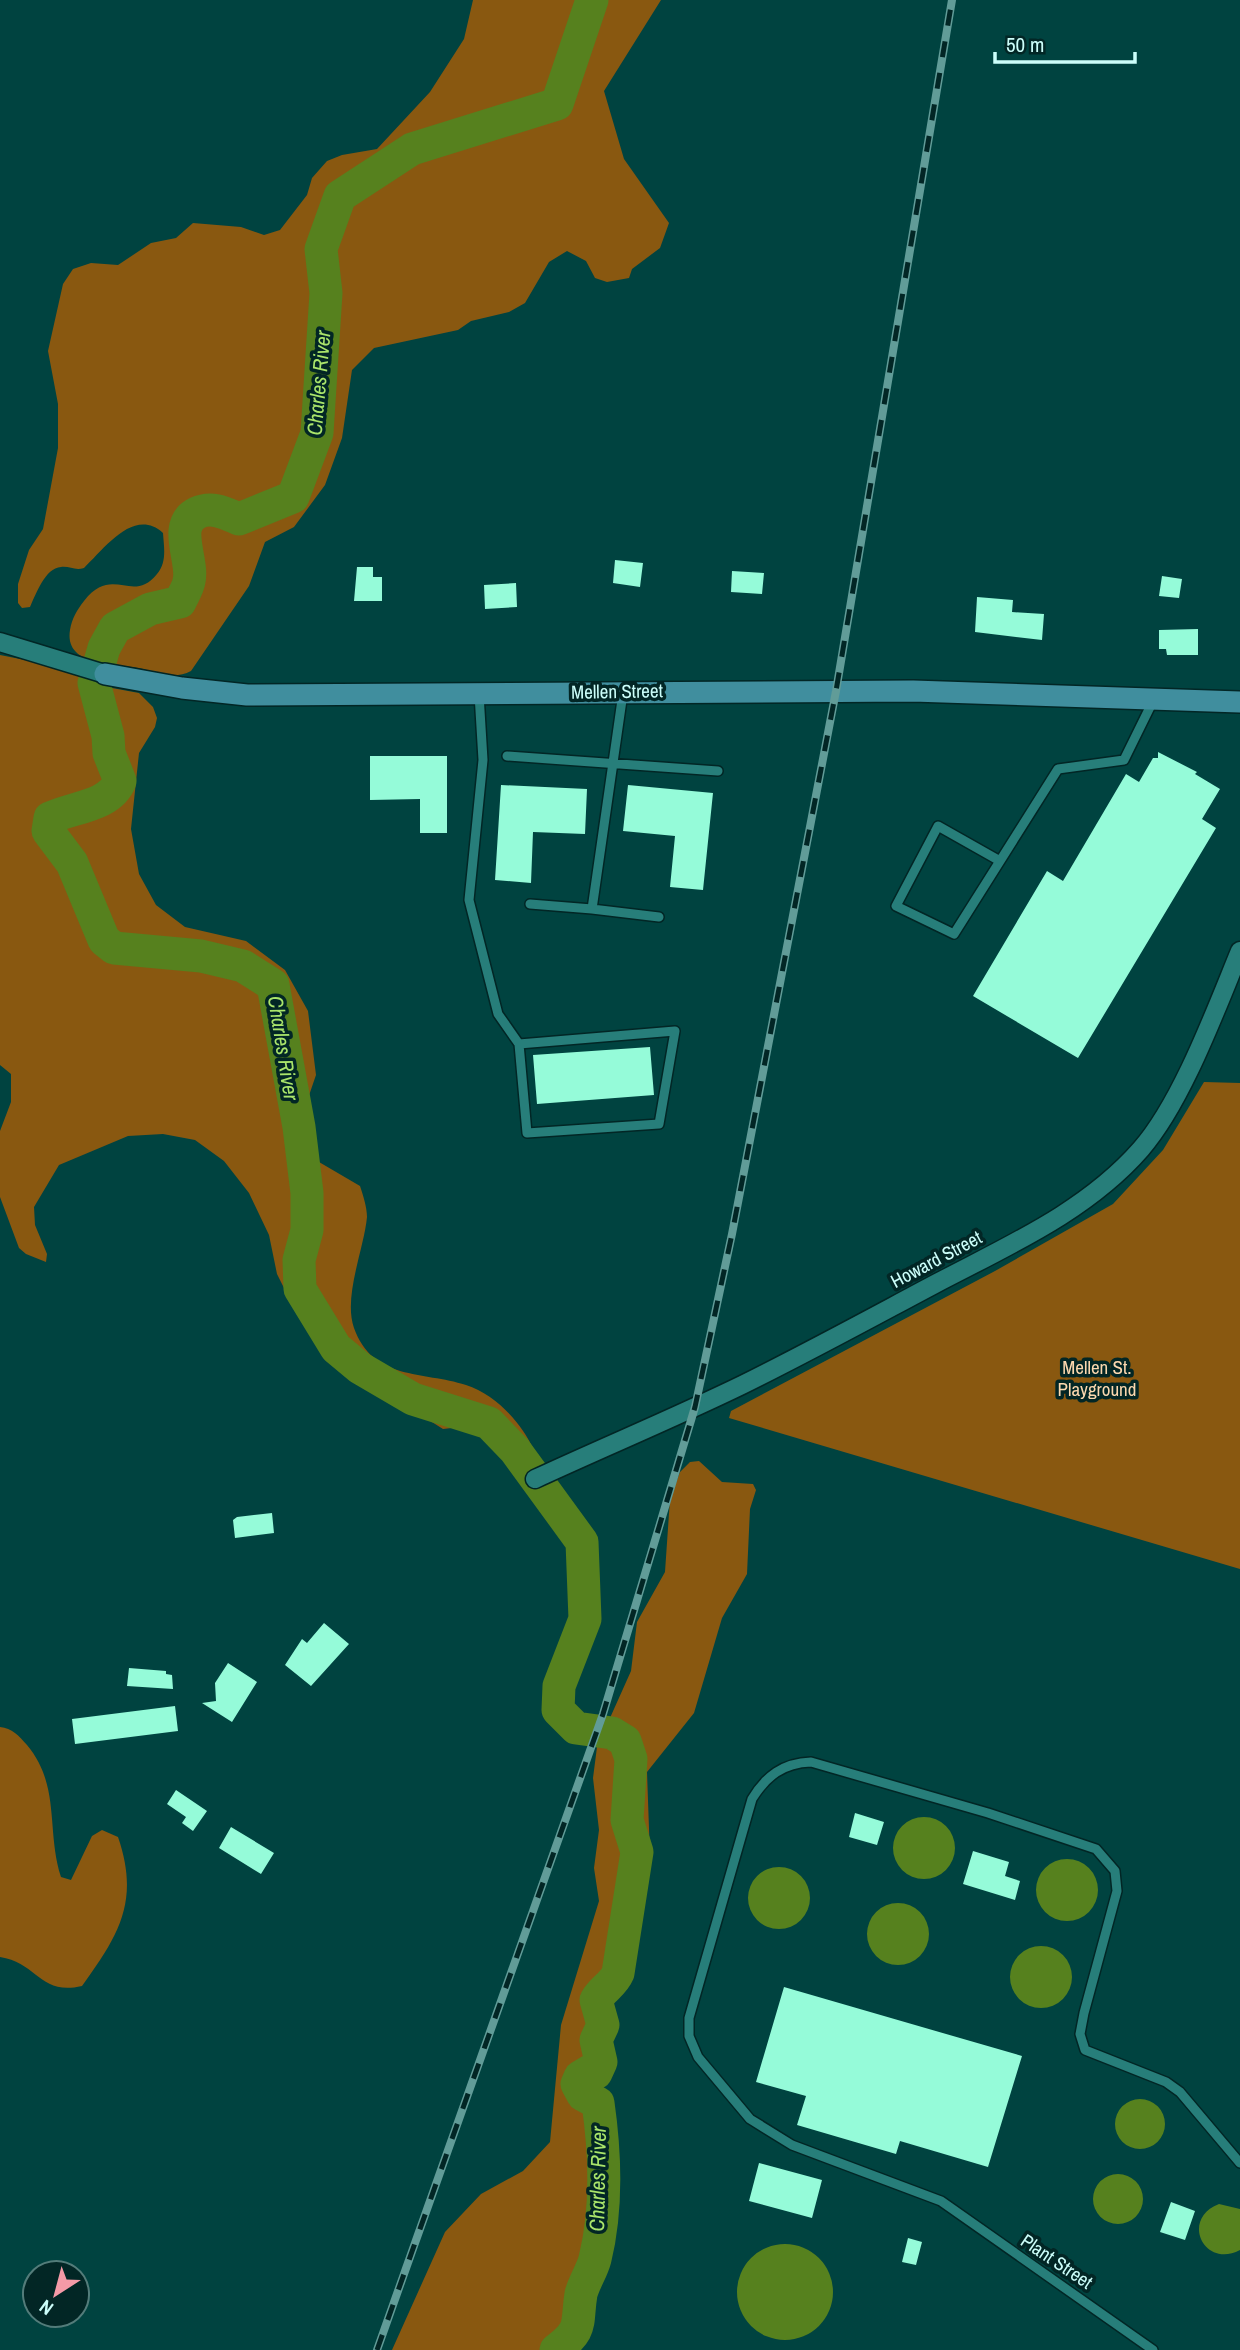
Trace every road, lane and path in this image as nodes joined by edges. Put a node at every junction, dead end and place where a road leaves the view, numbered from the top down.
1 (0, 642) edge
2 (97, 672) joint
3 (623, 691) junction
4 (479, 692) junction
5 (1155, 697) junction
6 (1240, 702) edge
7 (506, 756) dead end
8 (613, 762) junction
9 (718, 771) dead end
10 (1000, 861) junction
11 (530, 904) dead end
12 (592, 909) junction
13 (659, 917) dead end
14 (1240, 951) edge
15 (519, 1044) junction
16 (535, 1479) dead end
17 (1240, 2163) edge
18 (1153, 2350) edge

1 - 2 street, Mellen Street
2 - 4 street, Mellen Street
3 - 4 street, Mellen Street
3 - 5 street, Mellen Street
3 - 8 lane
4 - 15 lane
5 - 6 street, Mellen Street
5 - 10 lane
7 - 8 lane
8 - 9 lane
8 - 12 lane
10 - 10 lane
11 - 12 lane
12 - 13 lane
14 - 16 street, Howard Street
15 - 15 lane
17 - 18 lane, Plant Street

